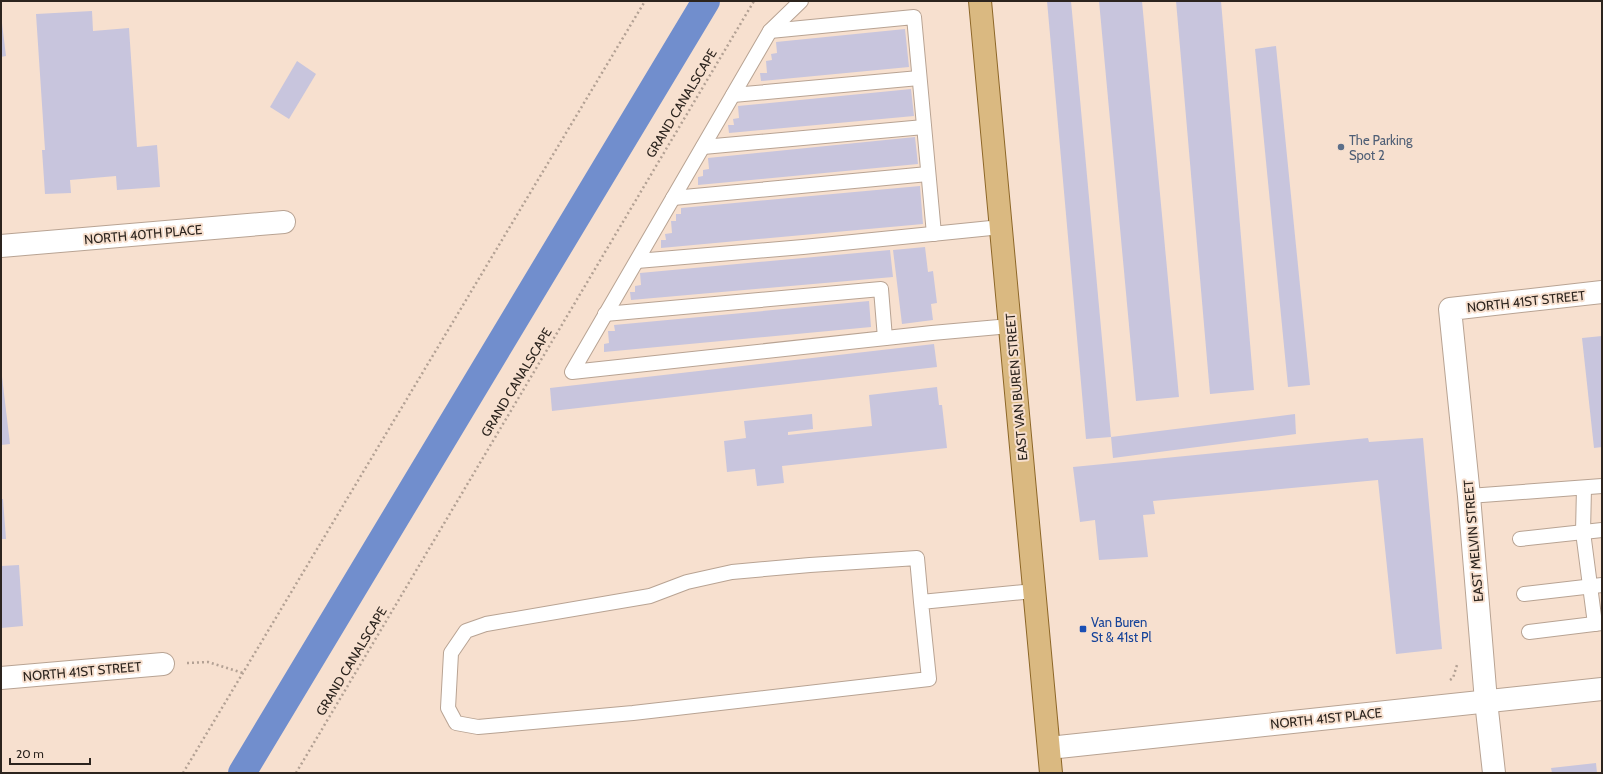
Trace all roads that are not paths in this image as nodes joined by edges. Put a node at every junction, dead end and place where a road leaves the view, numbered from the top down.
1 (801, 1) edge
2 (980, 1) edge
3 (770, 32) junction
4 (919, 78) junction
5 (733, 95) junction
6 (924, 127) junction
7 (703, 147) junction
8 (928, 174) junction
9 (673, 198) junction
10 (284, 222) dead end
11 (1001, 227) junction
12 (934, 234) junction
13 (1, 246) edge
14 (637, 261) junction
15 (1602, 292) edge
16 (1450, 309) joint
17 (605, 314) junction
18 (1010, 326) junction
19 (885, 338) junction
20 (1602, 486) edge
21 (1584, 488) junction
22 (1469, 496) junction
23 (1602, 530) edge
24 (1583, 532) junction
25 (1520, 540) dead end
26 (1596, 586) edge
27 (1034, 590) junction
28 (1524, 594) dead end
29 (921, 602) junction
30 (1598, 623) edge
31 (1530, 632) dead end
32 (162, 664) road end
33 (1, 678) edge
34 (1602, 689) edge
35 (1486, 701) junction
36 (1049, 748) junction
37 (1051, 773) edge
38 (1494, 773) edge

1 - 3 lane
2 - 11 main road, EAST VAN BUREN STREET
3 - 4 lane
3 - 5 lane
4 - 5 lane
4 - 6 lane
5 - 7 lane
6 - 7 lane
6 - 8 lane
7 - 9 lane
8 - 9 lane
8 - 12 lane
9 - 14 lane
10 - 13 street, NORTH 40TH PLACE
11 - 12 lane
11 - 18 main road, EAST VAN BUREN STREET
12 - 14 lane
14 - 17 lane
15 - 16 street, NORTH 41ST STREET
16 - 22 street, EAST MELVIN STREET
17 - 19 lane
17 - 19 lane
18 - 19 lane
18 - 27 main road, EAST VAN BUREN STREET
20 - 21 lane
21 - 22 lane
21 - 24 lane
22 - 35 street, EAST MELVIN STREET
23 - 24 lane
24 - 25 lane
24 - 26 lane
26 - 28 lane
26 - 30 lane
27 - 29 lane
27 - 36 main road, EAST VAN BUREN STREET
29 - 29 lane
30 - 31 lane
32 - 33 street, NORTH 41ST STREET
34 - 35 street, NORTH 41ST PLACE
35 - 36 street, NORTH 41ST PLACE
35 - 38 street, EAST MELVIN STREET
36 - 37 main road, EAST VAN BUREN STREET

